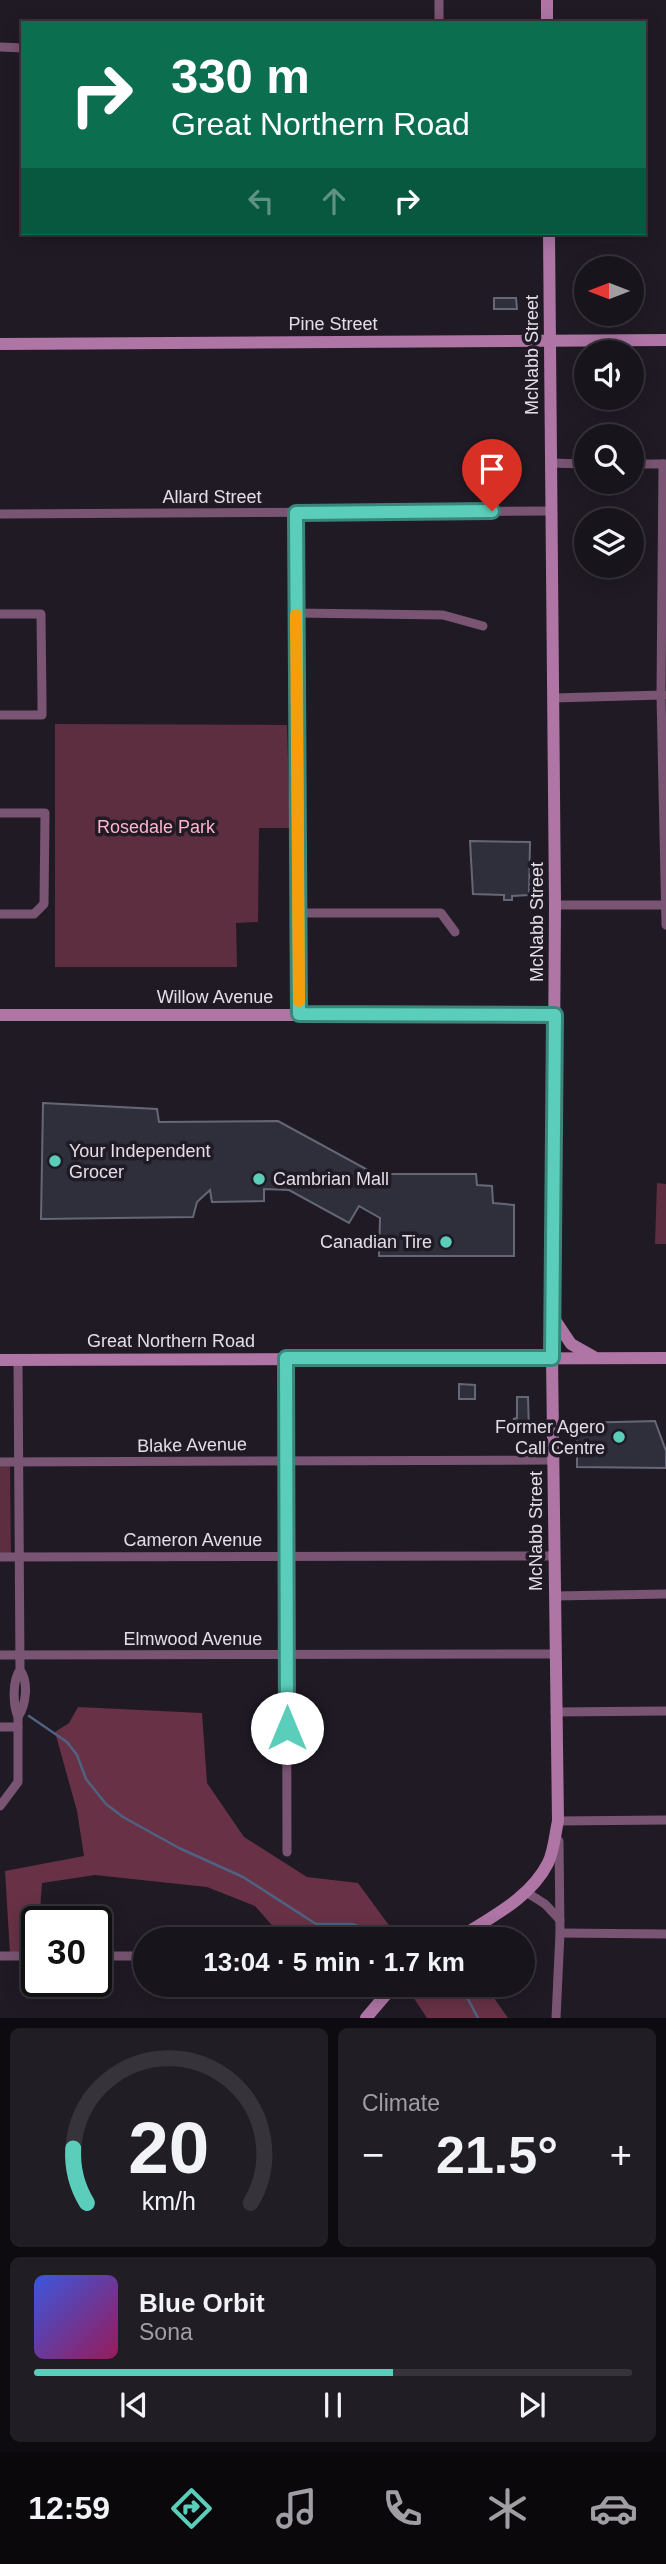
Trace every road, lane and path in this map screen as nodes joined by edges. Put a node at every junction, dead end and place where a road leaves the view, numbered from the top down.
1 (439, 0) edge
2 (547, 0) edge
3 (439, 21) edge
4 (547, 21) edge
5 (0, 47) edge
6 (21, 48) edge
7 (549, 235) edge
8 (666, 340) edge
9 (550, 341) junction
10 (0, 344) edge
11 (550, 463) junction
12 (574, 464) edge
13 (644, 464) edge
14 (665, 464) edge
15 (550, 511) junction
16 (0, 513) edge
17 (296, 513) junction
18 (665, 594) edge
19 (296, 613) junction
20 (0, 614) edge
21 (483, 626) dead end
22 (663, 695) edge
23 (553, 698) junction
24 (0, 715) edge
25 (665, 801) edge
26 (0, 813) edge
27 (555, 905) junction
28 (665, 905) edge
29 (298, 913) junction
30 (0, 914) edge
31 (666, 925) edge
32 (454, 932) dead end
33 (299, 1014) junction
34 (0, 1015) edge
35 (555, 1015) junction
36 (552, 1315) junction
37 (595, 1357) junction
38 (286, 1358) junction
39 (552, 1358) junction
40 (666, 1358) edge
41 (18, 1359) junction
42 (0, 1360) edge
43 (286, 1460) junction
44 (553, 1460) junction
45 (0, 1462) edge
46 (18, 1462) junction
47 (286, 1555) junction
48 (18, 1556) junction
49 (554, 1556) junction
50 (0, 1557) edge
51 (666, 1594) edge
52 (554, 1596) junction
53 (287, 1654) junction
54 (555, 1654) junction
55 (0, 1655) edge
56 (19, 1655) junction
57 (666, 1711) edge
58 (555, 1712) junction
59 (0, 1727) edge
60 (18, 1727) junction
61 (0, 1806) edge
62 (666, 1820) edge
63 (558, 1821) junction
64 (287, 1852) dead end
65 (526, 1892) junction
66 (560, 1920) junction
67 (475, 1927) edge
68 (560, 1933) junction
69 (666, 1934) edge
70 (0, 1956) edge
71 (21, 1956) edge
72 (112, 1956) edge
73 (133, 1956) edge
74 (384, 1997) edge
75 (366, 2018) edge
76 (556, 2018) edge

1 - 3 street
2 - 4 main road
5 - 6 street
7 - 9 main road, McNabb Street
8 - 9 main road, Pine Street
9 - 10 main road, Pine Street
9 - 11 main road, McNabb Street
11 - 12 street
11 - 15 main road, McNabb Street
13 - 14 street
14 - 18 street
15 - 17 street, Allard Street
15 - 23 main road, McNabb Street
16 - 17 street, Allard Street
17 - 19 street
18 - 22 street
19 - 21 street
19 - 29 street
20 - 24 street
22 - 23 street
22 - 25 street
23 - 27 main road, McNabb Street
25 - 28 street
26 - 30 street
27 - 28 street
27 - 35 main road, McNabb Street
28 - 31 street
29 - 32 street
29 - 33 street
33 - 34 main road, Willow Avenue
33 - 35 main road, Willow Avenue
35 - 36 main road, McNabb Street
36 - 37 main road
36 - 39 main road, McNabb Street
37 - 39 main road, Great Northern Road
37 - 40 main road, Great Northern Road
38 - 39 main road, Great Northern Road
38 - 41 main road, Great Northern Road
38 - 43 street
39 - 44 main road, McNabb Street
41 - 42 main road, Great Northern Road
41 - 46 street
43 - 44 street, Blake Avenue
43 - 46 street, Blake Avenue
43 - 47 street
44 - 49 main road, McNabb Street
45 - 46 street, Blake Avenue
46 - 48 street
47 - 48 street, Cameron Avenue
47 - 49 street, Cameron Avenue
47 - 53 street
48 - 50 street, Cameron Avenue
48 - 56 street
49 - 52 main road, McNabb Street
51 - 52 street
52 - 54 main road, McNabb Street
53 - 54 street, Elmwood Avenue
53 - 56 street, Elmwood Avenue
53 - 64 street
54 - 58 main road, McNabb Street
55 - 56 street, Elmwood Avenue
56 - 60 street
57 - 58 street
58 - 63 main road, McNabb Street
59 - 60 street
60 - 61 street
62 - 63 street
63 - 65 main road, McNabb Street
63 - 66 street, McNabb Street
65 - 66 street
65 - 67 main road, McNabb Street
66 - 68 street, McNabb Street
68 - 69 street
68 - 76 street, McNabb Street
70 - 71 street
72 - 73 street
74 - 75 main road

